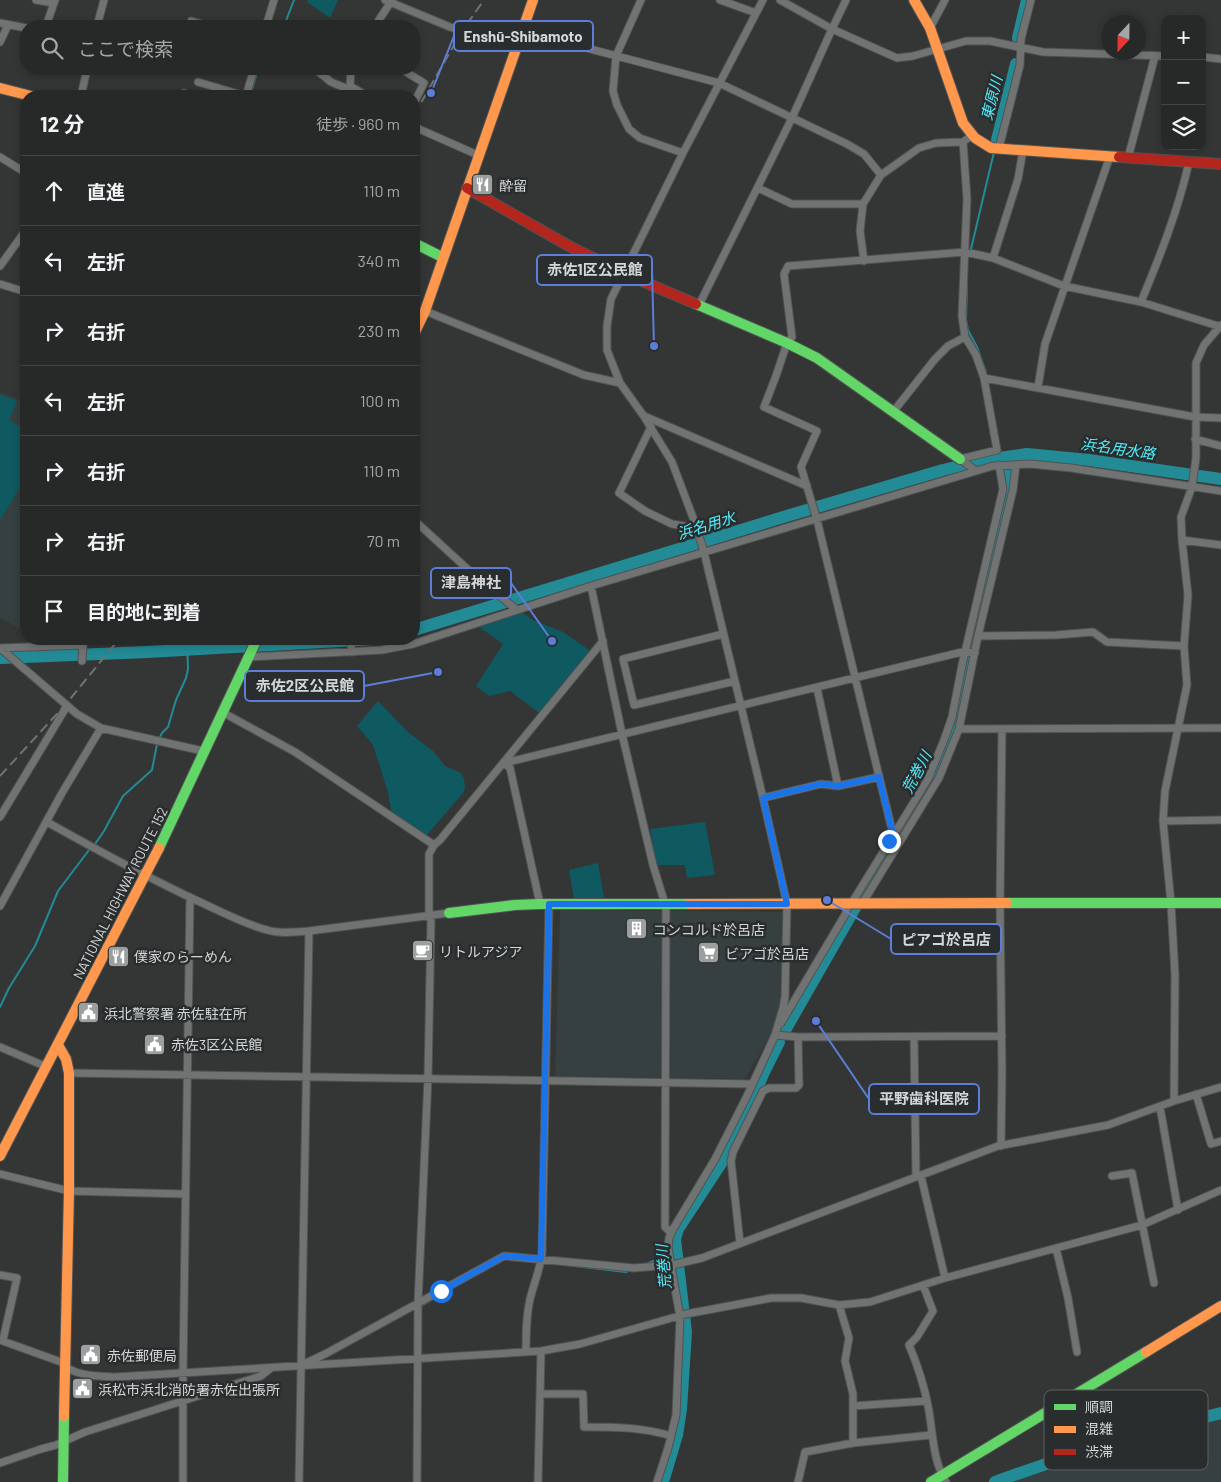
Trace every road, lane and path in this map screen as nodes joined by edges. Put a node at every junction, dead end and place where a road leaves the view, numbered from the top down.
1 (36, 0) edge
2 (104, 0) edge
3 (274, 0) edge
4 (533, 0) edge
5 (641, 0) edge
6 (720, 0) edge
7 (763, 0) edge
8 (780, 0) edge
9 (846, 0) edge
10 (914, 0) edge
11 (945, 0) edge
12 (1031, 0) edge
13 (389, 1) edge
14 (55, 2) edge
15 (756, 13) junction
16 (48, 20) edge
17 (99, 20) edge
18 (268, 20) edge
19 (378, 20) edge
20 (0, 23) edge
21 (8, 25) junction
22 (20, 27) edge
23 (930, 28) junction
24 (832, 29) junction
25 (522, 31) junction
26 (0, 42) edge
27 (517, 47) junction
28 (937, 48) junction
29 (1020, 48) junction
30 (616, 56) junction
31 (1155, 56) junction
32 (1161, 56) edge
33 (1206, 58) edge
34 (1221, 60) edge
35 (86, 75) edge
36 (250, 75) edge
37 (322, 75) edge
38 (350, 75) edge
39 (410, 75) edge
40 (198, 82) dead end
41 (719, 83) junction
42 (0, 88) edge
43 (82, 90) edge
44 (225, 90) edge
45 (246, 90) edge
46 (347, 90) edge
47 (420, 92) edge
48 (20, 93) edge
49 (792, 118) junction
50 (420, 129) edge
51 (967, 139) junction
52 (999, 148) junction
53 (1023, 150) junction
54 (683, 153) junction
55 (480, 156) junction
56 (1110, 156) junction
57 (0, 157) edge
58 (1128, 158) junction
59 (1190, 162) junction
60 (1221, 164) edge
61 (20, 169) edge
62 (880, 175) junction
63 (467, 188) junction
64 (758, 188) junction
65 (863, 204) junction
66 (20, 238) edge
67 (420, 246) edge
68 (965, 252) junction
69 (442, 258) junction
70 (993, 258) junction
71 (864, 261) junction
72 (0, 266) edge
73 (622, 273) junction
74 (0, 284) edge
75 (1064, 286) junction
76 (20, 290) edge
77 (1141, 302) junction
78 (698, 305) junction
79 (425, 311) junction
80 (420, 321) edge
81 (1221, 326) edge
82 (965, 337) junction
83 (787, 343) junction
84 (984, 378) junction
85 (620, 384) junction
86 (1038, 387) junction
87 (893, 412) junction
88 (643, 415) junction
89 (1196, 416) junction
90 (1221, 418) edge
91 (651, 427) junction
92 (1195, 439) junction
93 (1221, 446) edge
94 (960, 459) junction
95 (1016, 465) junction
96 (999, 466) junction
97 (976, 471) junction
98 (1192, 485) junction
99 (807, 486) junction
100 (1221, 492) edge
101 (816, 518) junction
102 (420, 525) edge
103 (695, 528) junction
104 (1182, 540) junction
105 (1221, 545) edge
106 (703, 551) junction
107 (591, 586) junction
108 (515, 608) junction
109 (723, 634) junction
110 (978, 636) junction
111 (420, 642) edge
112 (603, 642) junction
113 (58, 645) joint
114 (254, 645) edge
115 (408, 645) edge
116 (351, 646) edge
117 (1184, 646) junction
118 (1, 649) edge
119 (971, 652) junction
120 (250, 654) junction
121 (82, 661) dead end
122 (855, 677) junction
123 (735, 681) junction
124 (817, 688) junction
125 (740, 704) junction
126 (67, 706) junction
127 (222, 712) junction
128 (101, 728) junction
129 (1221, 728) edge
130 (959, 729) junction
131 (1177, 729) junction
132 (1002, 730) junction
133 (622, 734) junction
134 (204, 751) junction
135 (504, 763) junction
136 (879, 777) junction
137 (838, 786) junction
138 (763, 798) junction
139 (0, 817) edge
140 (1221, 820) edge
141 (1163, 821) junction
142 (47, 822) junction
143 (893, 834) junction
144 (434, 845) junction
145 (146, 876) junction
146 (190, 898) junction
147 (1171, 903) junction
148 (1221, 903) edge
149 (545, 904) junction
150 (664, 904) junction
151 (787, 904) junction
152 (855, 904) junction
153 (1000, 904) junction
154 (0, 906) edge
155 (449, 913) joint
156 (429, 915) junction
157 (309, 931) junction
158 (776, 1031) junction
159 (1002, 1036) junction
160 (798, 1037) junction
161 (914, 1037) junction
162 (58, 1045) junction
163 (0, 1047) edge
164 (47, 1067) junction
165 (69, 1073) junction
166 (187, 1074) junction
167 (307, 1076) junction
168 (428, 1078) junction
169 (546, 1080) junction
170 (665, 1083) junction
171 (751, 1084) junction
172 (1221, 1087) edge
173 (1196, 1094) junction
174 (1174, 1101) junction
175 (1160, 1107) junction
176 (1221, 1141) edge
177 (1001, 1146) junction
178 (0, 1156) edge
179 (0, 1174) edge
180 (918, 1176) junction
181 (1112, 1176) dead end
182 (1221, 1190) edge
183 (69, 1191) junction
184 (185, 1194) junction
185 (1178, 1210) junction
186 (1142, 1225) junction
187 (671, 1234) junction
188 (740, 1243) junction
189 (1056, 1248) junction
190 (541, 1259) junction
191 (672, 1265) junction
192 (0, 1275) edge
193 (945, 1278) junction
194 (1154, 1284) dead end
195 (923, 1285) junction
196 (418, 1303) junction
197 (839, 1305) junction
198 (1221, 1306) edge
199 (683, 1316) junction
200 (1, 1340) edge
201 (541, 1351) junction
202 (526, 1352) junction
203 (1077, 1352) dead end
204 (418, 1358) junction
205 (301, 1366) junction
206 (65, 1367) junction
207 (271, 1368) junction
208 (183, 1372) junction
209 (1087, 1390) edge
210 (540, 1394) junction
211 (183, 1401) junction
212 (926, 1401) junction
213 (853, 1406) junction
214 (1044, 1417) edge
215 (931, 1435) junction
216 (671, 1436) junction
217 (63, 1442) junction
218 (853, 1443) junction
219 (0, 1463) edge
220 (944, 1479) edge
221 (63, 1482) edge
222 (183, 1482) edge
223 (299, 1482) edge
224 (417, 1482) edge
225 (538, 1482) edge
226 (657, 1482) edge
227 (798, 1482) edge
228 (931, 1482) edge

1 - 14 street
2 - 17 street
3 - 18 street
4 - 25 main road
5 - 30 street
6 - 15 street
7 - 15 street
8 - 24 street
9 - 24 street
10 - 23 main road
11 - 23 street
12 - 29 street
13 - 19 street
13 - 27 street
14 - 16 street
15 - 41 street
20 - 21 street
21 - 22 street
21 - 26 street
23 - 28 main road
24 - 28 street
24 - 49 street
25 - 27 main road
25 - 30 street
27 - 55 main road
28 - 29 street
28 - 51 main road
29 - 31 street
29 - 52 street
30 - 41 street
30 - 54 street
31 - 32 street
31 - 58 street
33 - 34 street
35 - 43 street
36 - 45 street
37 - 46 street
38 - 46 street
39 - 47 street
40 - 44 street
41 - 49 street
41 - 54 street
42 - 48 main road
49 - 62 street
49 - 64 street
50 - 55 street
51 - 52 main road
51 - 62 street
51 - 68 street
52 - 53 main road
53 - 56 main road
53 - 70 street
54 - 73 street
55 - 63 main road
56 - 58 main road
56 - 75 street
57 - 61 street
58 - 59 main road
59 - 60 main road
59 - 77 street
62 - 65 street
63 - 69 main road
63 - 73 main road
64 - 65 street
64 - 78 street
65 - 71 street
66 - 72 street
67 - 69 main road
68 - 70 street
68 - 71 street
68 - 82 street
69 - 79 main road
70 - 75 street
71 - 83 street
73 - 78 main road
73 - 85 street
74 - 76 street
75 - 77 street
75 - 86 street
77 - 81 street
78 - 83 main road
79 - 80 main road
79 - 85 street
81 - 89 street
82 - 84 street
82 - 87 street
83 - 87 main road
83 - 99 street
84 - 86 street
84 - 94 street
85 - 88 street
86 - 89 street
87 - 94 main road
88 - 91 street
88 - 99 street
89 - 90 street
89 - 92 street
91 - 103 street
91 - 103 street
92 - 93 street
92 - 98 street
94 - 97 street
95 - 96 street
95 - 98 street
95 - 110 street
96 - 97 street
96 - 119 street
97 - 101 street
98 - 100 street
98 - 104 street
99 - 101 street
101 - 106 street
101 - 122 street
102 - 108 street
103 - 106 street
104 - 105 street
104 - 117 street
106 - 107 street
106 - 109 street
107 - 108 street
107 - 112 street
108 - 111 street
109 - 123 street
109 - 123 street
110 - 117 street
110 - 119 street
112 - 133 street
112 - 135 street
113 - 118 street
113 - 121 street
114 - 120 main road, NATIONAL HIGHWAY ROUTE 152
115 - 116 street
116 - 120 street
117 - 131 street
118 - 126 street
119 - 122 street
119 - 130 street
119 - 143 street
120 - 127 main road, NATIONAL HIGHWAY ROUTE 152
122 - 124 street
122 - 136 street
123 - 125 street
124 - 125 street
124 - 137 street
125 - 133 street
125 - 138 street
126 - 128 street
126 - 139 street
127 - 134 main road, NATIONAL HIGHWAY ROUTE 152
127 - 144 street
128 - 134 street
128 - 142 street
129 - 131 street
130 - 132 street
130 - 152 street
131 - 132 street
131 - 141 street
132 - 153 street
133 - 135 street
133 - 150 street
134 - 145 main road, NATIONAL HIGHWAY ROUTE 152
135 - 144 street
135 - 149 street
136 - 137 street
136 - 143 street
137 - 138 street
138 - 151 street
140 - 141 street
141 - 147 street
142 - 145 street
142 - 154 street
143 - 152 street
144 - 156 street
145 - 146 street
145 - 162 main road, NATIONAL HIGHWAY ROUTE 152
146 - 157 street
146 - 166 street
147 - 148 main road
147 - 153 main road
147 - 174 street
149 - 150 main road
149 - 155 main road
149 - 169 street
150 - 151 main road
150 - 170 street
151 - 152 main road
151 - 158 street
152 - 153 main road
152 - 158 street
153 - 159 street
155 - 156 street
156 - 157 street
156 - 168 street
157 - 167 street
158 - 160 street
158 - 171 street
159 - 161 street
159 - 177 street
160 - 161 street
160 - 188 street
161 - 180 street
162 - 164 main road, NATIONAL HIGHWAY ROUTE 152
162 - 165 main road
163 - 164 street
164 - 178 main road, NATIONAL HIGHWAY ROUTE 152
165 - 166 street
165 - 183 main road
166 - 167 street
166 - 184 street
167 - 168 street
167 - 205 street
168 - 169 street
168 - 196 street
169 - 170 street
169 - 190 street
170 - 171 street
170 - 187 street
171 - 187 street
172 - 173 street
173 - 174 street
173 - 176 street
174 - 175 street
175 - 177 street
175 - 185 street
177 - 180 street
179 - 183 street
180 - 188 street
180 - 193 street
181 - 186 street
182 - 185 street
183 - 184 street
183 - 206 main road
184 - 208 street
185 - 186 street
186 - 189 street
186 - 194 street
187 - 191 street
188 - 191 street
189 - 193 street
189 - 203 street
190 - 191 street
190 - 196 street
190 - 202 street
191 - 199 street
192 - 200 street
193 - 195 street
195 - 197 street
195 - 212 street
196 - 204 street
196 - 205 street
197 - 199 street
197 - 213 street
198 - 209 main road
199 - 201 street
199 - 216 street
200 - 206 street
201 - 202 street
201 - 210 street
202 - 204 street
204 - 205 street
204 - 224 street
205 - 207 street
205 - 223 street
206 - 208 street
206 - 217 main road
207 - 208 street
207 - 211 street
208 - 211 street
210 - 216 street
210 - 225 street
211 - 217 street
211 - 222 street
212 - 213 street
212 - 215 street
213 - 218 street
214 - 220 main road
215 - 218 street
215 - 220 street
216 - 226 street
217 - 219 street
217 - 221 main road
218 - 227 street
220 - 228 main road

